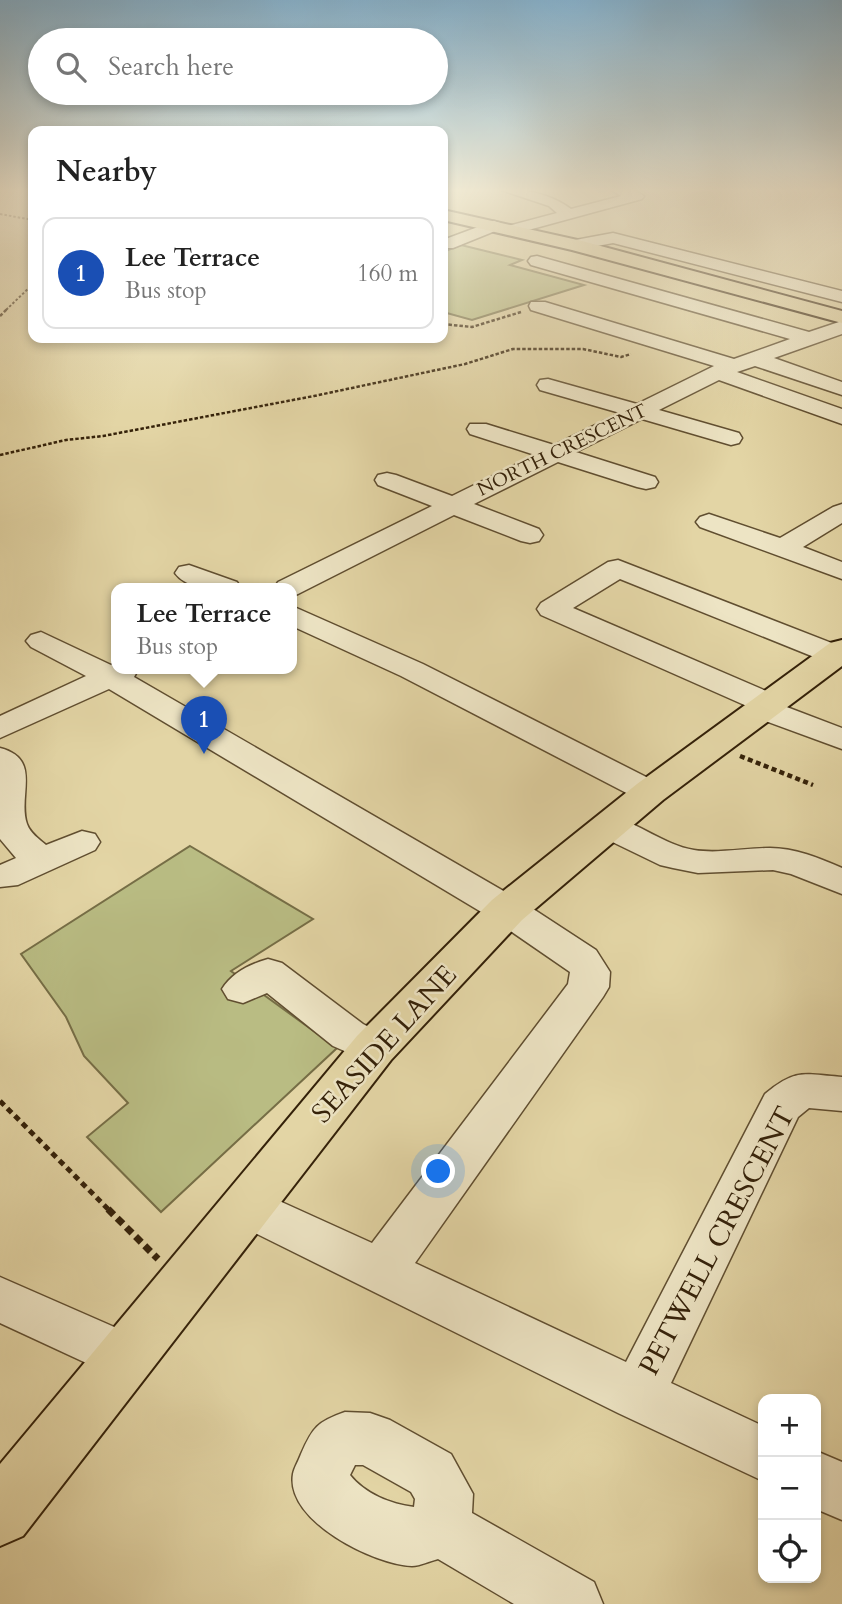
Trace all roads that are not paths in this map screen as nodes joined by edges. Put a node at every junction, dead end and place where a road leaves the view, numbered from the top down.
1 (547, 264) edge
2 (649, 264) edge
3 (691, 264) edge
4 (661, 267) junction
5 (613, 283) junction
6 (841, 314) edge
7 (814, 338) junction
8 (842, 345) edge
9 (736, 366) junction
10 (548, 385) dead end
11 (842, 389) edge
12 (640, 412) junction
13 (842, 417) edge
14 (478, 429) dead end
15 (731, 438) dead end
16 (554, 454) junction
17 (387, 480) dead end
18 (646, 482) dead end
19 (453, 504) junction
20 (842, 512) edge
21 (709, 522) dead end
22 (530, 535) dead end
23 (782, 548) junction
24 (842, 571) edge
25 (189, 573) dead end
26 (214, 583) edge
27 (297, 583) edge
28 (297, 617) edge
29 (41, 641) dead end
30 (839, 652) edge
31 (111, 670) edge
32 (117, 674) edge
33 (121, 674) edge
34 (766, 706) junction
35 (0, 728) edge
36 (842, 739) edge
37 (0, 758) edge
38 (650, 792) junction
39 (609, 826) junction
40 (82, 842) dead end
41 (41, 860) junction
42 (5, 877) dead end
43 (842, 881) edge
44 (508, 910) junction
45 (243, 989) dead end
46 (374, 1048) junction
47 (842, 1094) edge
48 (246, 1206) junction
49 (380, 1272) junction
50 (0, 1299) edge
51 (125, 1357) junction
52 (637, 1395) junction
53 (758, 1452) edge
54 (821, 1482) edge
55 (842, 1492) edge
56 (0, 1514) edge
57 (442, 1528) dead end
58 (547, 1598) edge

1 - 5 street
2 - 4 main road
3 - 6 street
4 - 5 street
4 - 6 main road
5 - 7 street
5 - 9 street
6 - 7 street, NORTH CRESCENT
7 - 8 street
7 - 9 street, NORTH CRESCENT
9 - 11 street
9 - 12 street, NORTH CRESCENT
9 - 13 street
10 - 12 street
12 - 15 street
12 - 16 street, NORTH CRESCENT
14 - 16 street
16 - 18 street
16 - 19 street, NORTH CRESCENT
17 - 19 street
19 - 22 street
19 - 27 street, NORTH CRESCENT
20 - 23 street
21 - 23 street
23 - 24 street
25 - 26 street
28 - 38 street
29 - 31 street
30 - 34 main road, SEASIDE LANE
30 - 34 street
32 - 35 street
33 - 44 street
34 - 36 street
34 - 38 main road, SEASIDE LANE
37 - 41 street
38 - 39 main road, SEASIDE LANE
39 - 43 street
39 - 44 main road, SEASIDE LANE
40 - 41 street
41 - 42 street
44 - 46 main road, SEASIDE LANE
44 - 49 street
45 - 46 street
46 - 48 main road, SEASIDE LANE
47 - 52 street, PETWELL CRESCENT
48 - 49 street, PETWELL CRESCENT
48 - 51 main road, SEASIDE LANE
49 - 52 street, PETWELL CRESCENT
50 - 51 street
51 - 56 main road, SEASIDE LANE
52 - 53 street, PETWELL CRESCENT
54 - 55 street
57 - 58 street

